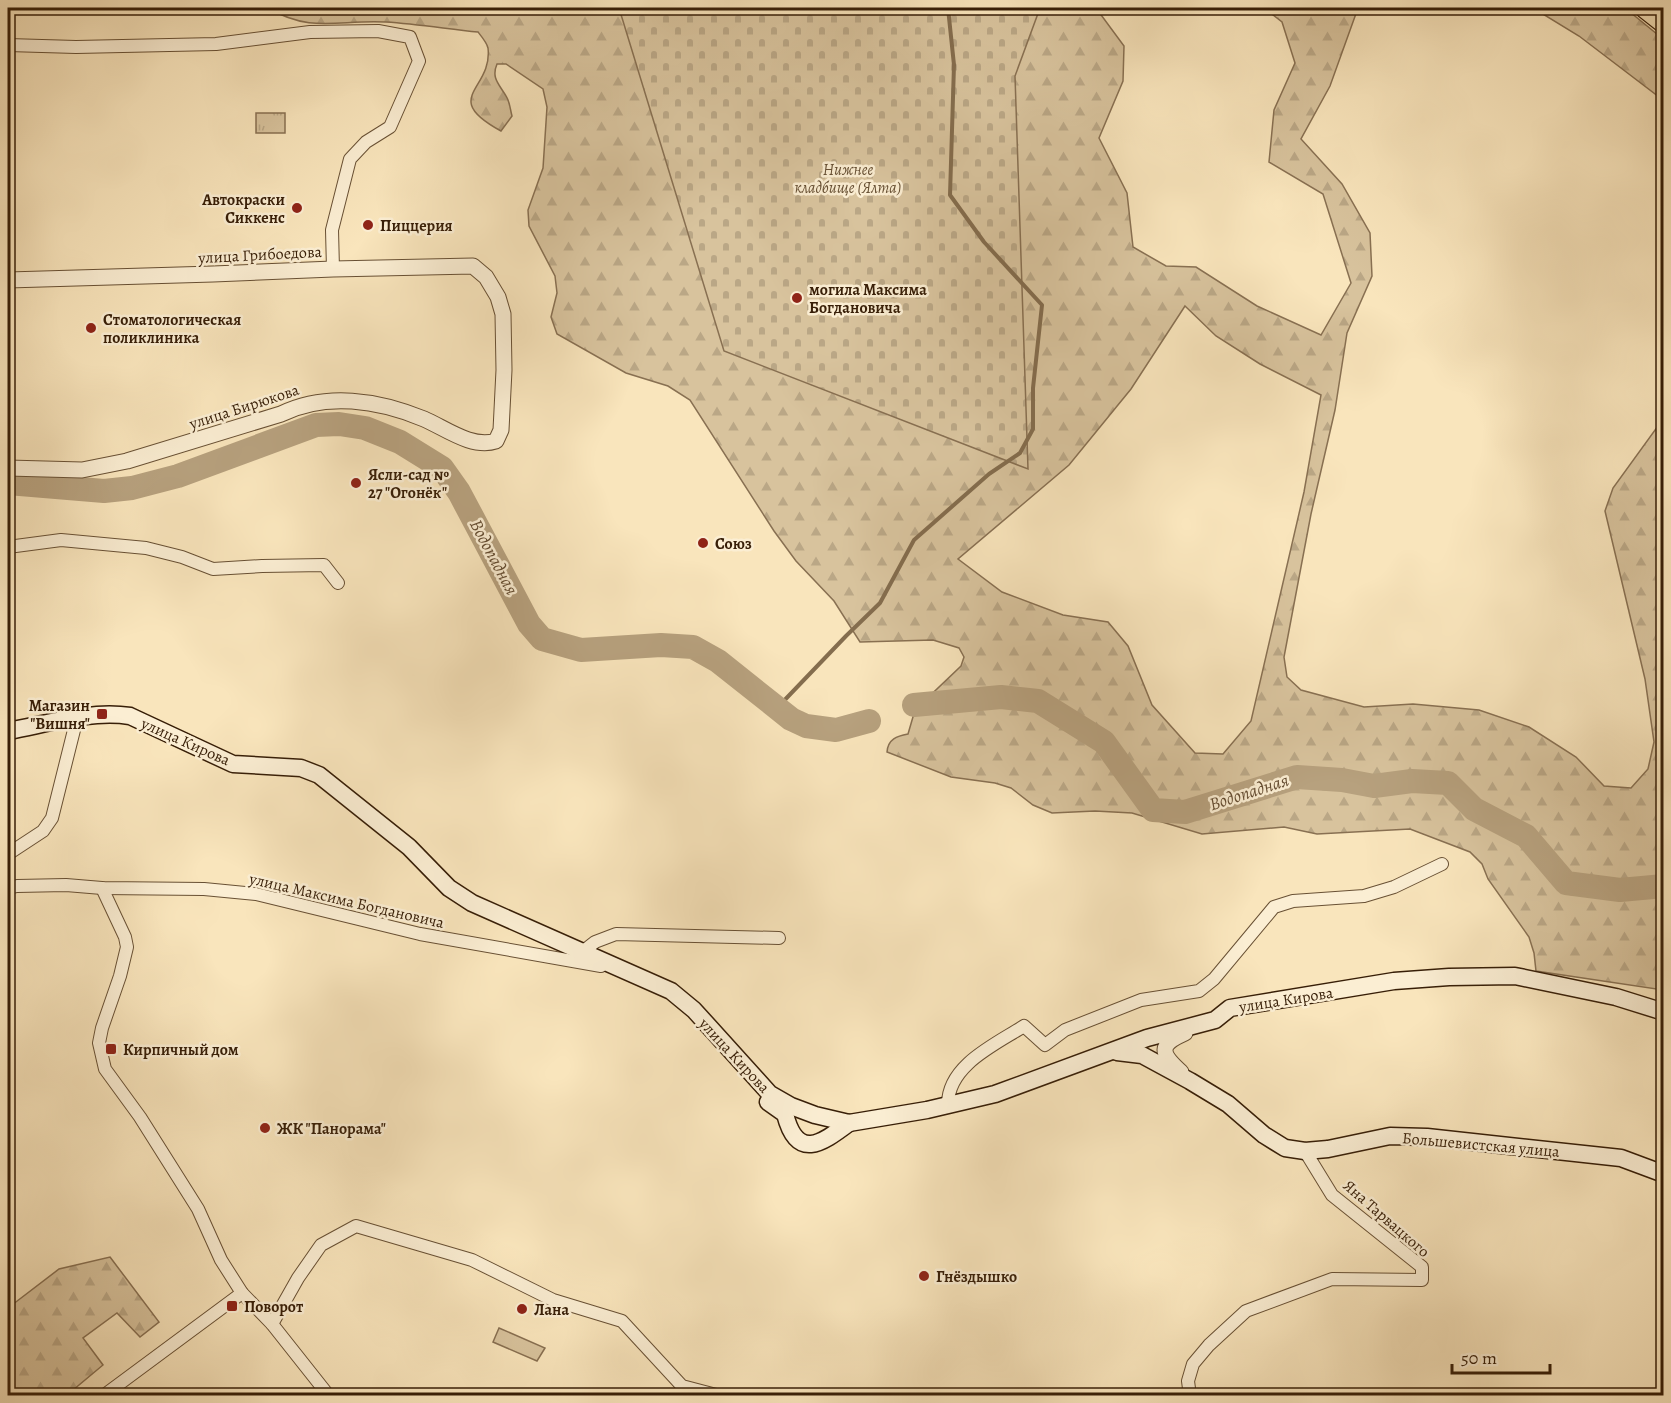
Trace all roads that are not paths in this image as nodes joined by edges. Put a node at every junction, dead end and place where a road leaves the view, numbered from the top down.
1 (1644, 8) edge
2 (1664, 23) edge
3 (8, 45) edge
4 (333, 268) junction
5 (8, 280) edge
6 (487, 444) joint
7 (8, 468) edge
8 (8, 547) edge
9 (338, 583) dead end
10 (76, 718) junction
11 (8, 731) edge
12 (8, 854) edge
13 (1442, 864) dead end
14 (8, 888) edge
15 (102, 888) junction
16 (779, 938) dead end
17 (585, 954) junction
18 (605, 966) junction
19 (1664, 1012) edge
20 (1215, 1020) junction
21 (1110, 1052) junction
22 (1190, 1081) junction
23 (948, 1104) junction
24 (788, 1110) junction
25 (849, 1123) junction
26 (1305, 1151) junction
27 (1664, 1174) edge
28 (242, 1293) junction
29 (272, 1324) junction
30 (103, 1395) edge
31 (329, 1395) edge
32 (720, 1395) edge
33 (1190, 1395) edge

1 - 2 highway
3 - 4 street
4 - 5 street, улица Грибоедова
4 - 6 street, улица Грибоедова
6 - 7 street, улица Бирюкова
8 - 9 street
10 - 11 main road, улица Кирова
10 - 12 street
10 - 17 main road, улица Кирова
13 - 23 street
14 - 15 street, улица Максима Богдановича
15 - 18 street, улица Максима Богдановича
15 - 28 street
16 - 17 street
17 - 18 main road
17 - 24 main road, улица Кирова
18 - 24 main road
19 - 20 main road, улица Кирова
20 - 21 main road, улица Кирова
20 - 22 street
21 - 22 main road, Большевистская улица
21 - 23 main road, улица Кирова
22 - 26 main road, Большевистская улица
23 - 25 main road, улица Кирова
24 - 25 main road, улица Кирова
24 - 25 main road
26 - 27 main road, Большевистская улица
26 - 33 street, Яна Тарвацкого
28 - 29 street
28 - 30 street
29 - 31 street
29 - 32 street

